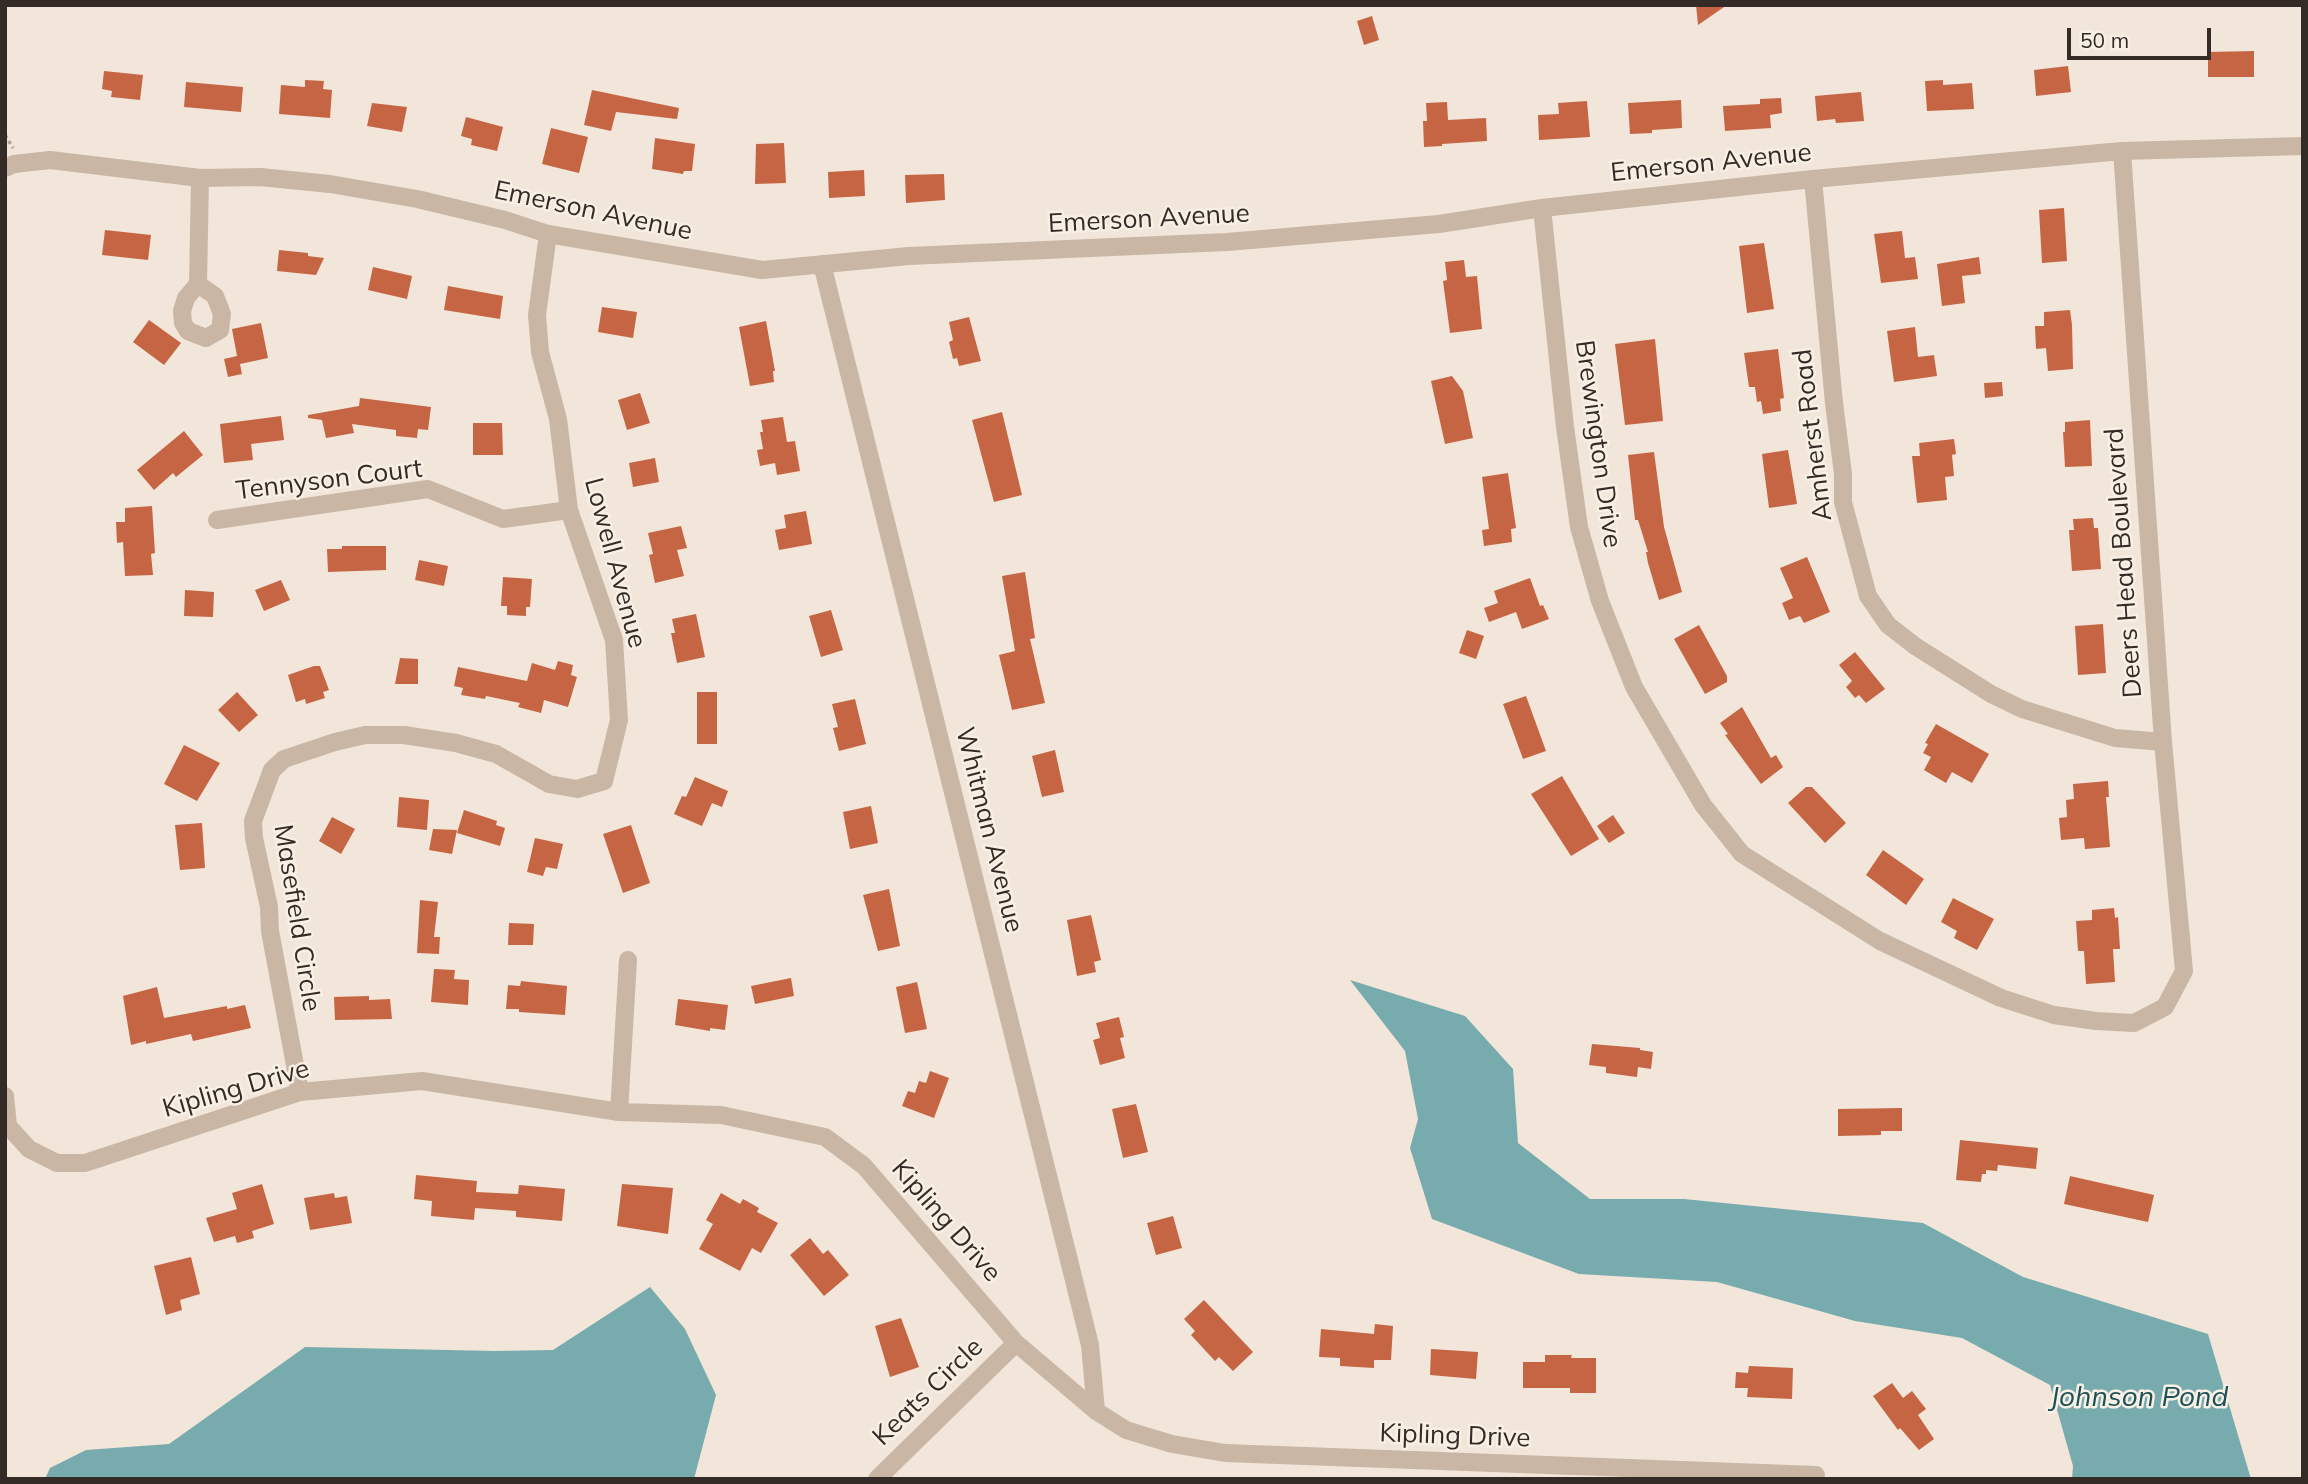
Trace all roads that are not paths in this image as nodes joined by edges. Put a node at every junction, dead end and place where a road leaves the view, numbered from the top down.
1 (2303, 146) edge
2 (2122, 151) junction
3 (5, 168) edge
4 (200, 178) junction
5 (1813, 178) junction
6 (1542, 208) junction
7 (548, 234) junction
8 (822, 264) junction
9 (198, 284) dead end
10 (569, 510) junction
11 (217, 520) dead end
12 (2163, 742) junction
13 (604, 781) joint
14 (628, 960) dead end
15 (2184, 971) joint
16 (300, 1091) junction
17 (5, 1096) edge
18 (619, 1112) junction
19 (1016, 1343) junction
20 (1096, 1411) junction
21 (1816, 1475) dead end
22 (877, 1479) edge

1 - 2 street, Emerson Avenue
2 - 5 street, Emerson Avenue
2 - 12 street, Deers Head Boulevard
3 - 4 street, Emerson Avenue
4 - 7 street, Emerson Avenue
4 - 9 street
5 - 6 street, Emerson Avenue
5 - 12 street, Amherst Road
6 - 8 street, Emerson Avenue
6 - 15 street, Brewington Drive
7 - 8 street, Emerson Avenue
7 - 10 street, Lowell Avenue
8 - 20 street, Whitman Avenue
10 - 11 street, Tennyson Court
10 - 13 street, Lowell Avenue
12 - 15 street, Deers Head Boulevard
13 - 16 street, Masefield Circle
14 - 18 street
16 - 17 street, Kipling Drive
16 - 18 street, Kipling Drive
18 - 19 street, Kipling Drive
19 - 20 street, Kipling Drive
19 - 22 street, Keats Circle
20 - 21 street, Kipling Drive

